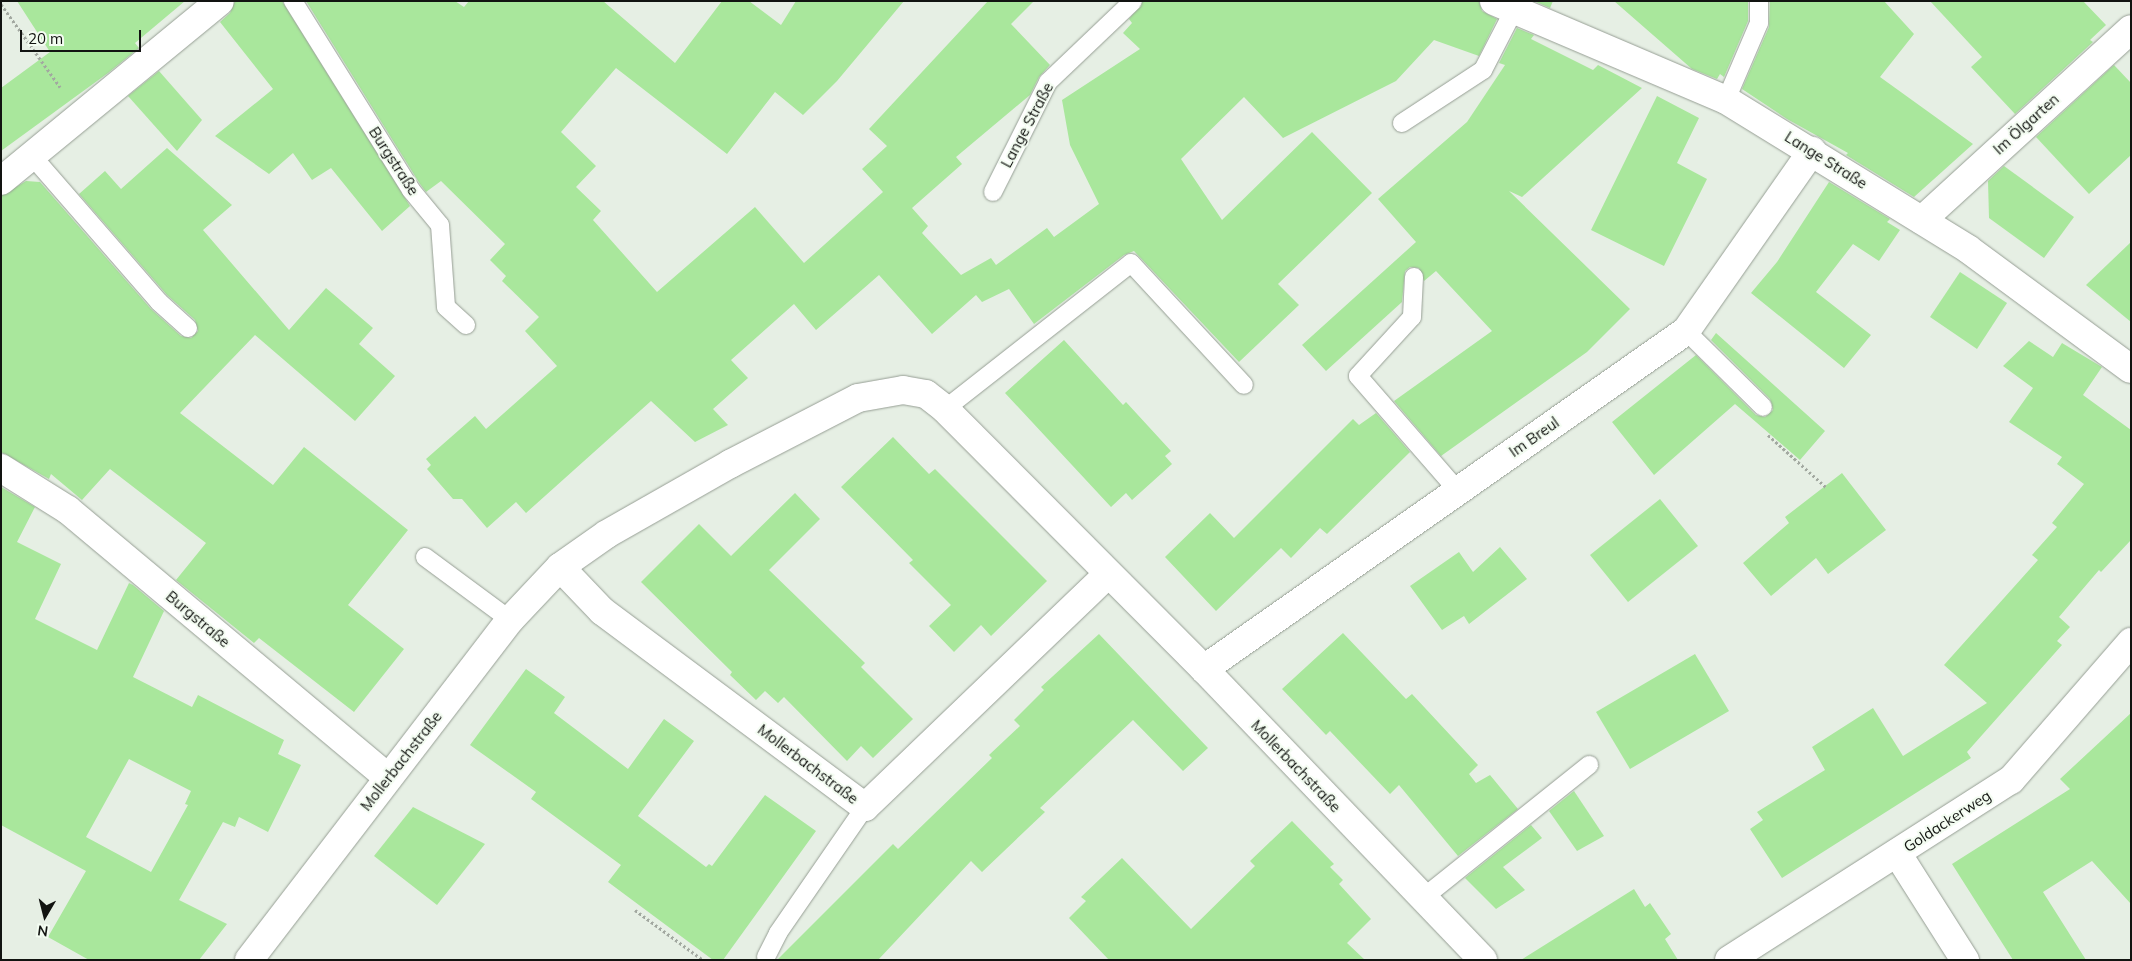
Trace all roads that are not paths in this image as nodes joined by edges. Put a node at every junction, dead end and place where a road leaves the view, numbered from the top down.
1 (220, 1) edge
2 (294, 1) edge
3 (1133, 1) edge
4 (1759, 1) edge
5 (1504, 6) edge
6 (2131, 29) edge
7 (1726, 100) junction
8 (1402, 123) dead end
9 (1812, 151) junction
10 (33, 157) junction
11 (1, 182) edge
12 (993, 192) dead end
13 (1922, 220) junction
14 (1414, 277) dead end
15 (466, 325) dead end
16 (188, 328) dead end
17 (1686, 331) junction
18 (2131, 369) edge
19 (1244, 385) dead end
20 (1763, 407) road end
21 (945, 409) junction
22 (1, 468) edge
23 (1457, 490) junction
24 (425, 557) dead end
25 (560, 567) junction
26 (1108, 574) junction
27 (510, 620) junction
28 (2131, 642) edge
29 (1204, 670) junction
30 (1589, 765) dead end
31 (388, 778) junction
32 (865, 807) junction
33 (1897, 853) junction
34 (1423, 898) junction
35 (766, 957) dead end
36 (249, 960) edge
37 (1483, 960) edge
38 (1728, 960) edge
39 (1965, 960) edge

1 - 10 street
2 - 15 lane, Burgstraße
3 - 12 lane, Lange Straße
4 - 7 lane
5 - 7 street, Lange Straße
5 - 8 lane
6 - 13 street, Im Ölgarten
7 - 9 street, Lange Straße
9 - 13 street, Lange Straße
9 - 17 street, Im Breul
10 - 11 street
10 - 16 lane
13 - 18 street, Lange Straße
14 - 23 lane
17 - 20 lane
17 - 23 street, Im Breul
19 - 21 lane
21 - 25 street, Mollerbachstraße
21 - 26 street, Mollerbachstraße
22 - 31 street, Burgstraße
23 - 29 street, Im Breul
24 - 27 lane
25 - 27 street, Mollerbachstraße
25 - 32 street, Mollerbachstraße
26 - 29 street, Mollerbachstraße
26 - 32 street, Mollerbachstraße
27 - 31 street, Mollerbachstraße
28 - 33 street, Goldackerweg
29 - 34 street, Mollerbachstraße
30 - 34 lane
31 - 36 street, Mollerbachstraße
32 - 35 lane
33 - 38 street, Goldackerweg
33 - 39 street
34 - 37 street, Mollerbachstraße

